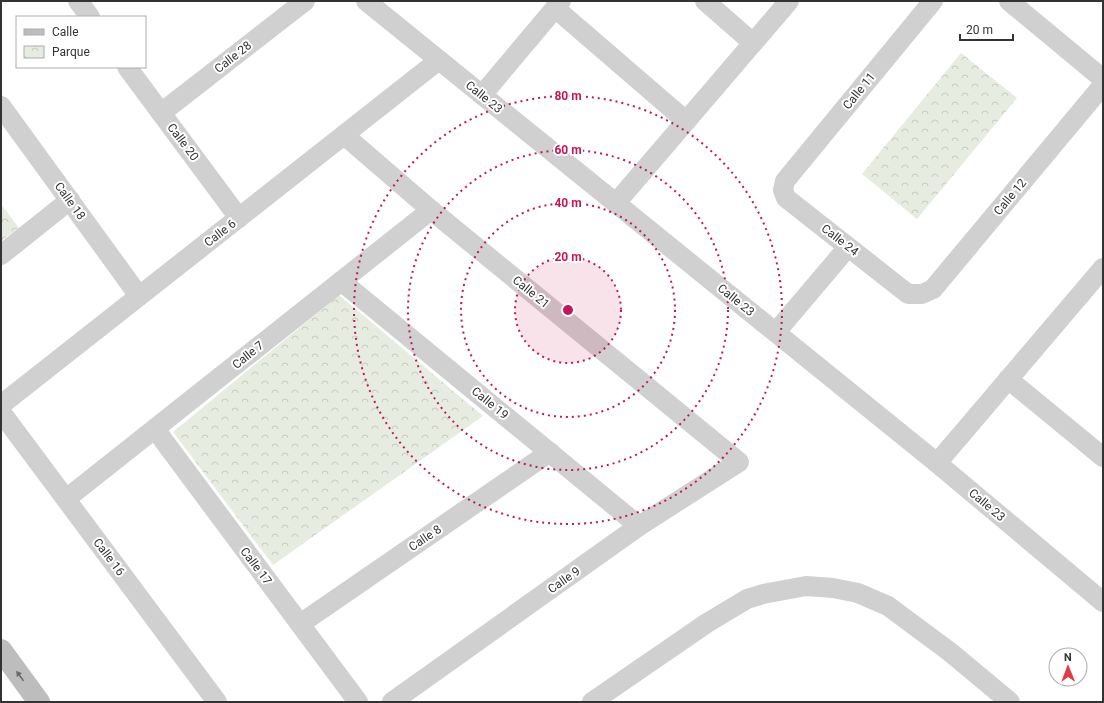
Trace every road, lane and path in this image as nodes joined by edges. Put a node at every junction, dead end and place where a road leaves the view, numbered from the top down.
1 (306, 1) edge
2 (366, 1) edge
3 (705, 1) edge
4 (789, 1) edge
5 (933, 1) edge
6 (1009, 1) edge
7 (558, 5) edge
8 (754, 43) junction
9 (439, 60) junction
10 (128, 68) edge
11 (1103, 79) edge
12 (1103, 85) edge
13 (482, 95) junction
14 (1, 106) edge
15 (161, 113) junction
16 (686, 121) junction
17 (344, 135) junction
18 (785, 181) joint
19 (70, 200) junction
20 (616, 203) junction
21 (431, 210) junction
22 (239, 218) junction
23 (848, 247) junction
24 (1, 255) edge
25 (1103, 268) edge
26 (341, 281) junction
27 (908, 294) joint
28 (139, 296) junction
29 (776, 332) junction
30 (1008, 380) junction
31 (1, 405) edge
32 (1, 412) edge
33 (155, 429) junction
34 (1100, 448) edge
35 (550, 452) junction
36 (739, 462) joint
37 (937, 463) junction
38 (66, 499) junction
39 (639, 526) junction
40 (1103, 602) edge
41 (300, 624) junction
42 (1, 650) edge
43 (39, 702) edge
44 (216, 702) edge
45 (358, 702) edge
46 (392, 702) edge
47 (592, 702) edge
48 (1010, 702) edge

1 - 15 street, Calle 28
2 - 9 street, Calle 23
3 - 8 street
4 - 8 street
5 - 18 street, Calle 11
6 - 11 street
7 - 13 street
7 - 16 street
8 - 16 street
9 - 13 street, Calle 23
9 - 17 street, Calle 6
10 - 15 street, Calle 20
12 - 27 street, Calle 12
13 - 20 street, Calle 23
14 - 19 street, Calle 18
15 - 22 street, Calle 20
16 - 20 street
17 - 21 street, Calle 21
17 - 22 street, Calle 6
18 - 23 street, Calle 24
19 - 24 street
19 - 28 street, Calle 18
20 - 29 street, Calle 23
21 - 26 street, Calle 7
21 - 36 street, Calle 21
22 - 28 street, Calle 6
23 - 27 street, Calle 24
23 - 29 street
25 - 30 street
26 - 33 street, Calle 7
26 - 35 street, Calle 19
28 - 31 street, Calle 6
29 - 37 street, Calle 23
30 - 34 street
30 - 37 street
32 - 38 street, Calle 16
33 - 38 street, Calle 7
33 - 41 street, Calle 17
35 - 39 street, Calle 19
35 - 41 street, Calle 8
36 - 39 street, Calle 9
37 - 40 street, Calle 23
38 - 44 street, Calle 16
39 - 46 street, Calle 9
41 - 45 street, Calle 17
43 -> 42 street
47 - 48 street

